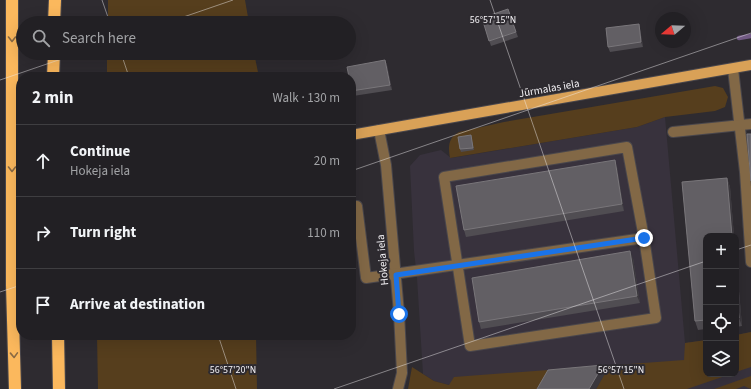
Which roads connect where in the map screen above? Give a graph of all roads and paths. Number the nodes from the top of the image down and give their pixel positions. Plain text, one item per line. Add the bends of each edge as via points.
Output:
1 (12, 0) edge
2 (55, 0) edge
3 (54, 16) edge
4 (54, 60) edge
5 (751, 65) edge
6 (733, 69) junction
7 (53, 72) edge
8 (751, 124) edge
9 (740, 125) junction
10 (378, 130) junction
11 (673, 132) dead end
12 (356, 135) edge
13 (356, 206) edge
14 (644, 238) junction
15 (751, 262) edge
16 (456, 266) junction
17 (396, 275) junction
18 (58, 340) edge
19 (15, 389) edge
20 (59, 389) edge
21 (398, 389) edge

1 -> 19 highway via 12,285
2 - 3 highway
4 - 7 highway
5 - 6 main road, Jūrmalas iela
6 - 9 street
6 - 10 main road, Jūrmalas iela
8 - 9 street
9 - 11 street
9 - 15 street
10 - 12 main road, Jūrmalas iela
10 - 17 street, Hokeja iela via 386,165
13 - 17 street via 366,278
14 - 16 street
14 - 16 street via 656,318 470,346
14 - 16 street via 627,147 444,177
16 - 17 street
17 - 21 street, Hokeja iela via 402,373
18 - 20 highway

